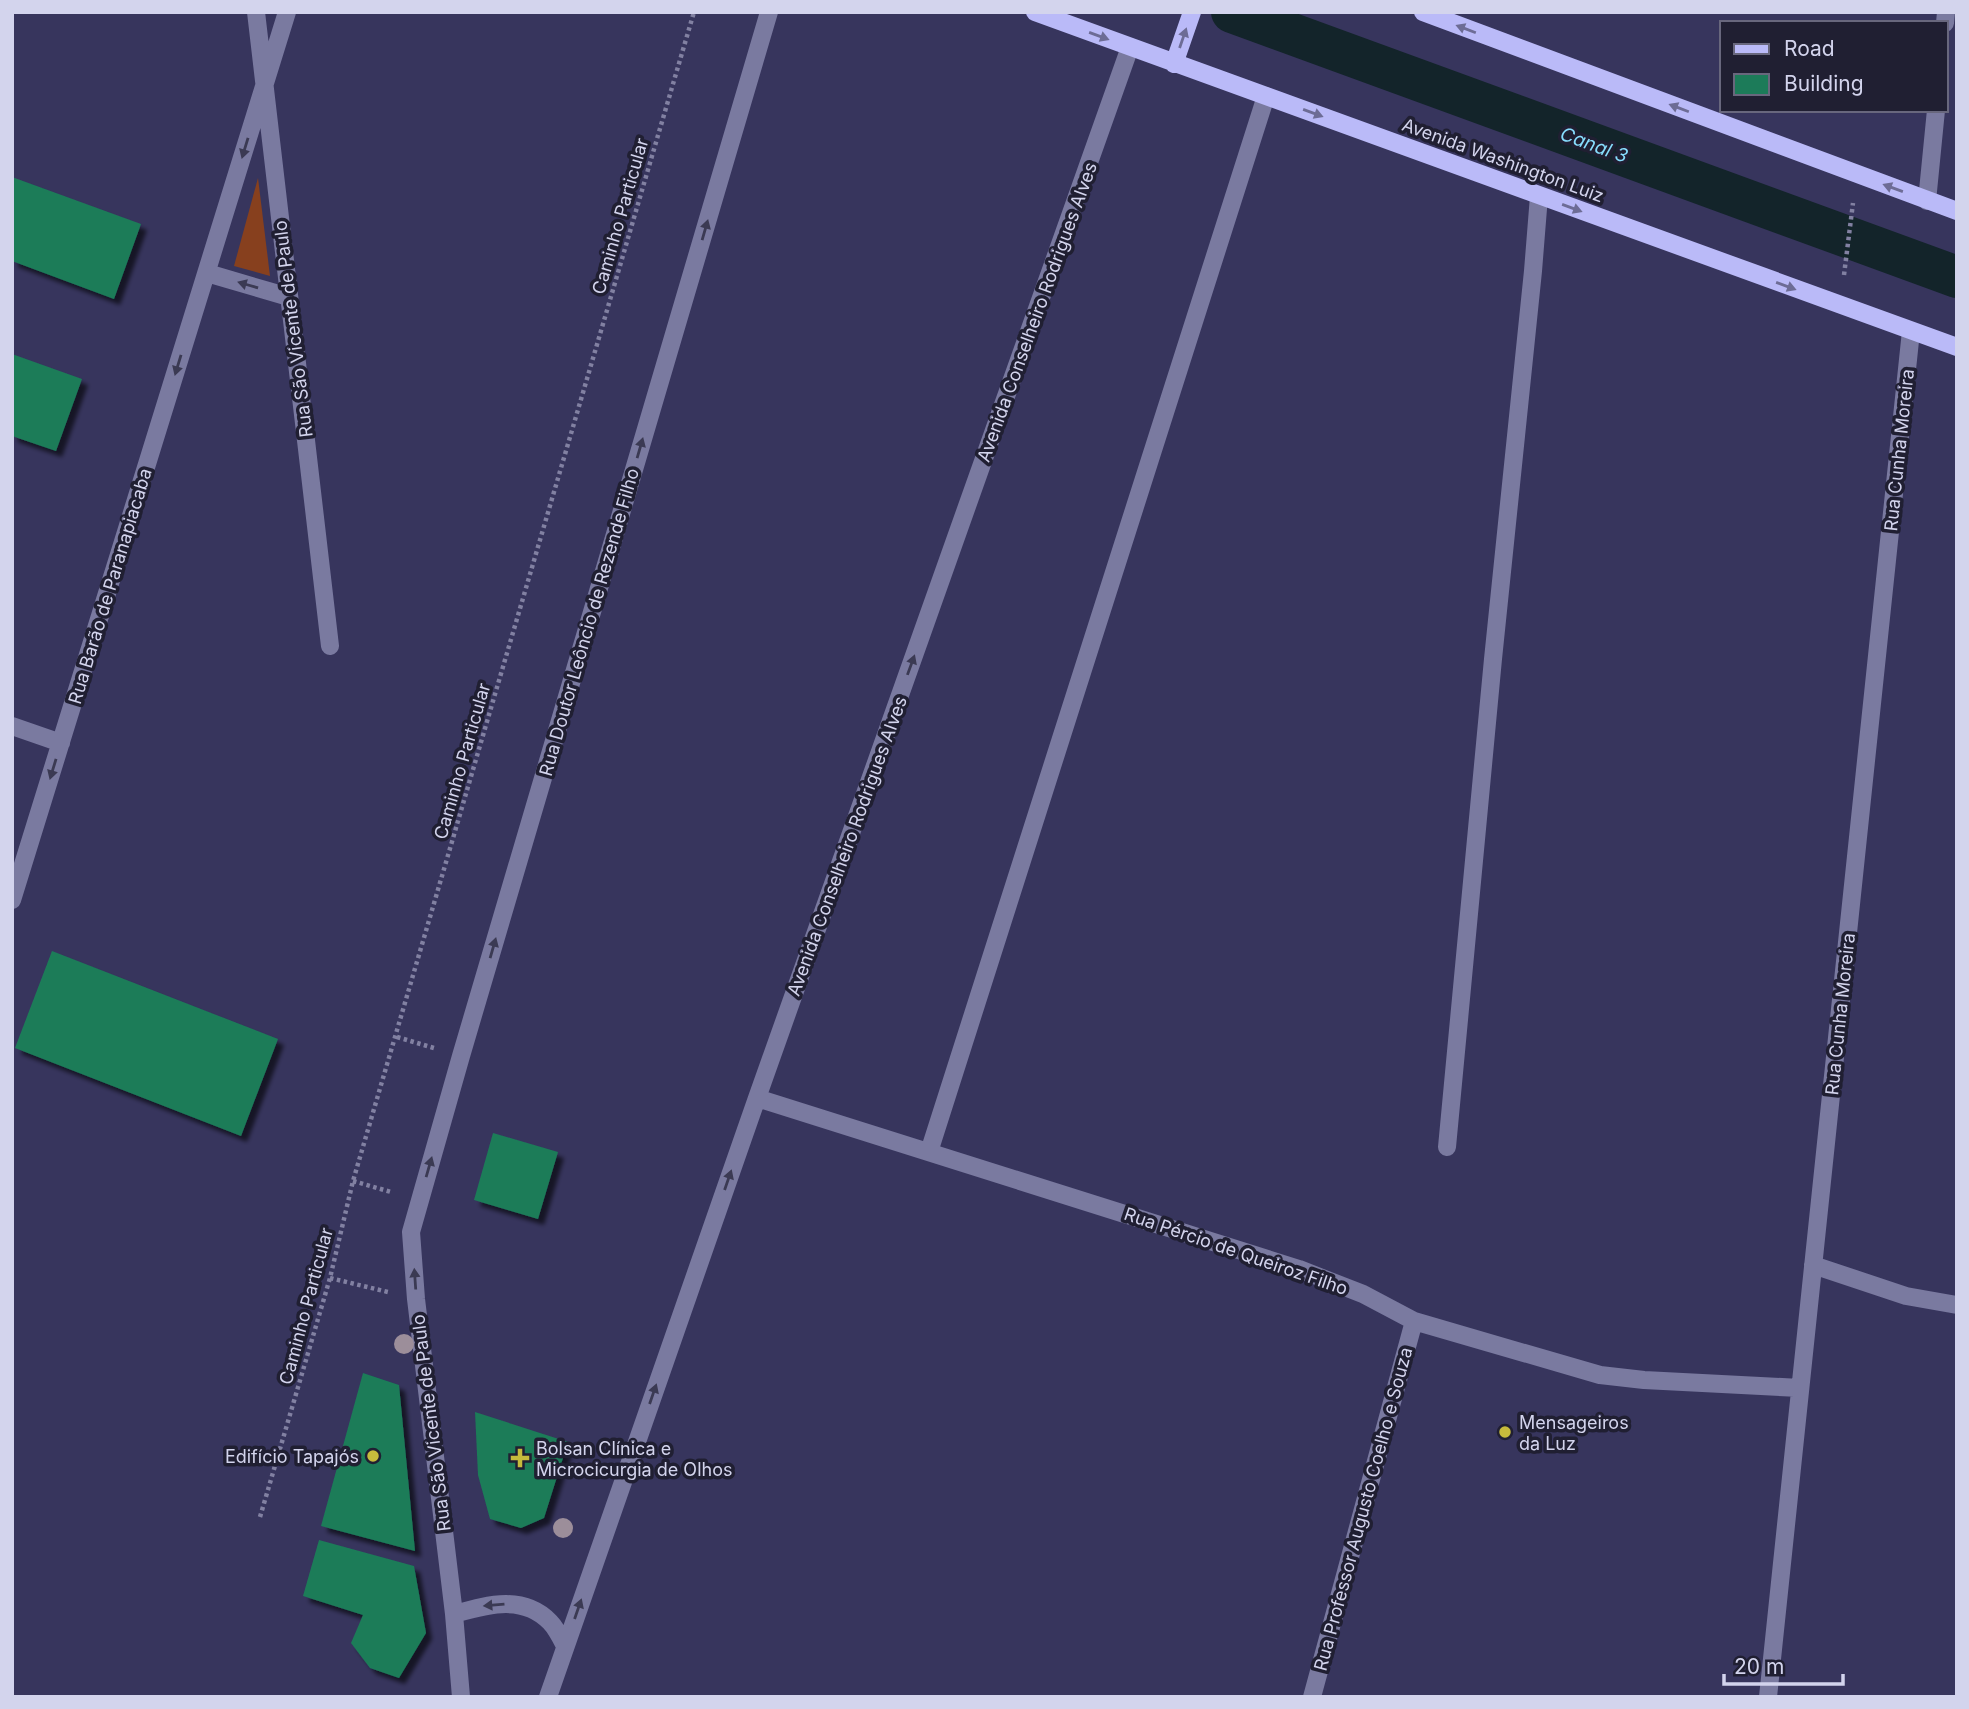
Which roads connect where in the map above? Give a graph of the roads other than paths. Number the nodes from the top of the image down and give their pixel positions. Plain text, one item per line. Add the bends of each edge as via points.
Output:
1 (256, 12) edge
2 (287, 12) edge
3 (769, 12) edge
4 (1035, 12) edge
5 (1192, 12) edge
6 (1423, 12) edge
7 (1130, 47) junction
8 (1174, 64) junction
9 (265, 85) junction
10 (1266, 96) junction
11 (1936, 112) edge
12 (1539, 196) junction
13 (1927, 201) junction
14 (1957, 211) edge
15 (207, 273) junction
16 (289, 297) junction
17 (1911, 331) junction
18 (1957, 347) edge
19 (330, 646) dead end
20 (12, 726) edge
21 (61, 743) junction
22 (12, 900) edge
23 (757, 1098) junction
24 (1447, 1147) dead end
25 (929, 1152) junction
26 (411, 1232) joint
27 (1813, 1265) junction
28 (1957, 1305) edge
29 (1414, 1321) junction
30 (1800, 1388) junction
31 (454, 1614) junction
32 (565, 1646) junction
33 (461, 1697) edge
34 (548, 1697) edge
35 (1311, 1697) edge
36 (1768, 1697) edge

1 - 9 street, Rua São Vicente de Paulo
2 - 9 street, Rua Barão de Paranapiacaba
26 -> 3 street, Rua Doutor Leôncio de Rezende Filho
4 -> 7 main road, Avenida Washington Luiz
8 -> 5 main road
13 -> 6 main road
7 - 8 main road, Avenida Washington Luiz
23 -> 7 street, Avenida Conselheiro Rodrigues Alves
8 - 10 main road, Avenida Washington Luiz
9 -> 15 street, Rua Barão de Paranapiacaba
9 - 16 street, Rua São Vicente de Paulo
10 -> 12 main road, Avenida Washington Luiz
10 - 25 street
11 - 13 street
12 -> 17 main road, Avenida Washington Luiz
12 - 24 street
13 - 14 main road
16 -> 15 street
15 -> 21 street, Rua Barão de Paranapiacaba
16 - 19 street, Rua São Vicente de Paulo
17 - 18 main road, Avenida Washington Luiz
17 - 27 street, Rua Cunha Moreira
20 - 21 street
21 -> 22 street, Rua Barão de Paranapiacaba
23 - 25 street, Rua Pércio de Queiroz Filho
32 -> 23 street, Avenida Conselheiro Rodrigues Alves
25 - 29 street, Rua Pércio de Queiroz Filho via 1299,1269 1363,1294
31 -> 26 street, Rua São Vicente de Paulo
27 - 28 street via 1906,1296
27 - 30 street, Rua Cunha Moreira
29 - 30 street, Rua Pércio de Queiroz Filho via 1600,1376
29 - 35 street, Rua Professor Augusto Coelho e Souza
30 - 36 street, Rua Cunha Moreira
32 -> 31 street via 551,1622 532,1608 487,1605
31 - 33 street
32 - 34 street, Avenida Conselheiro Rodrigues Alves

